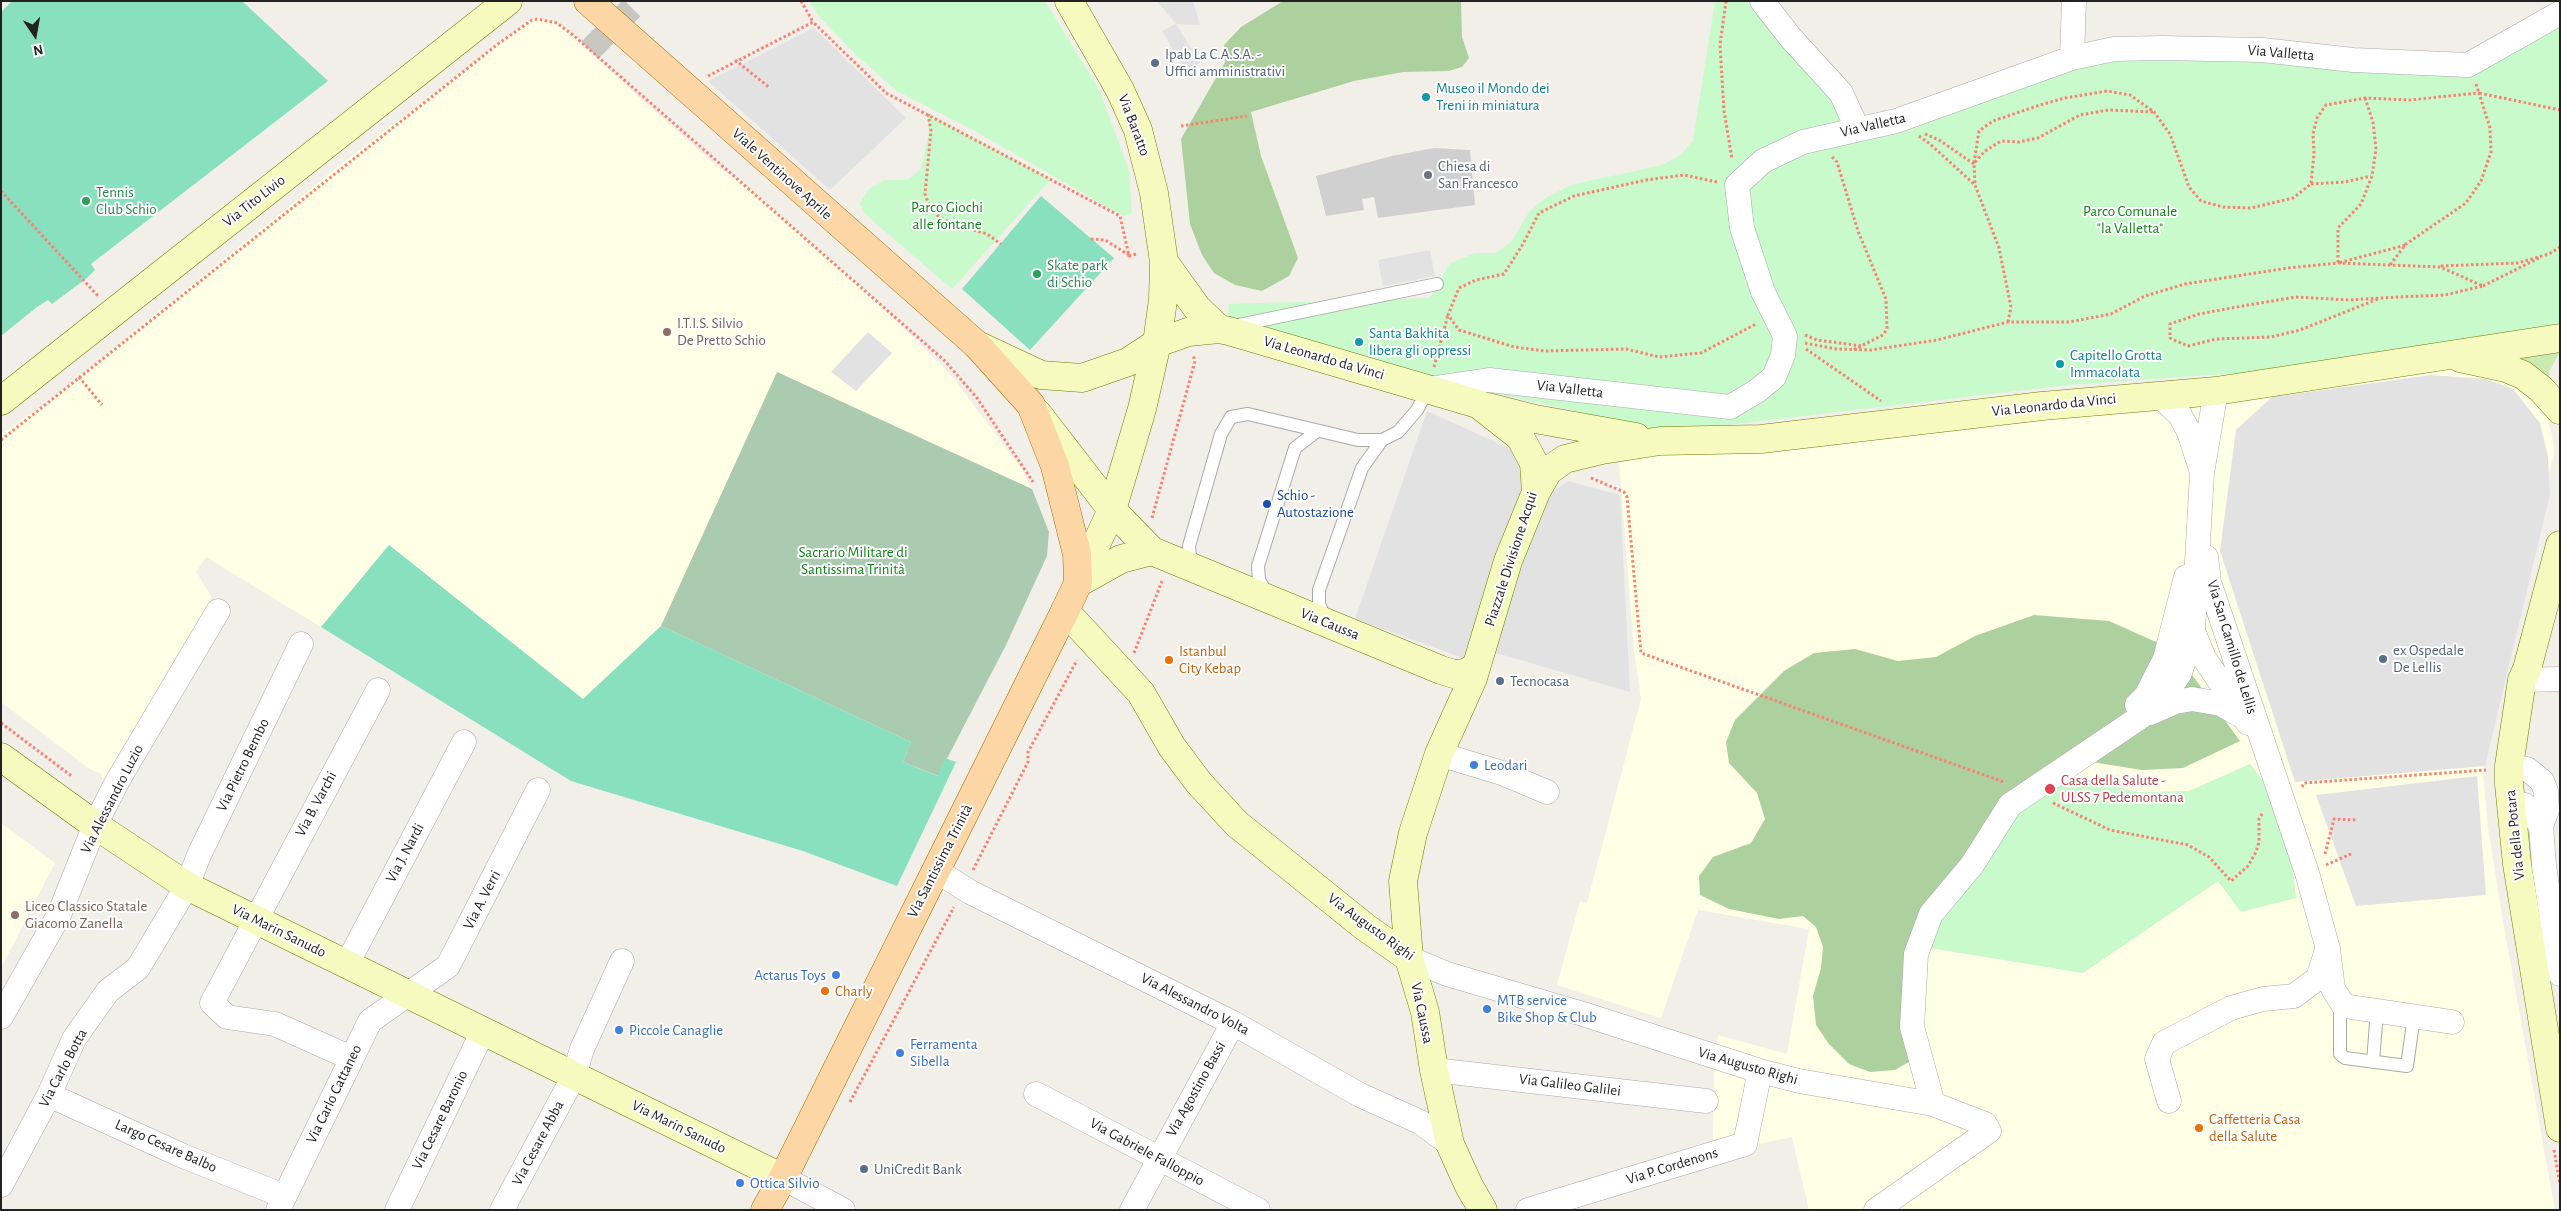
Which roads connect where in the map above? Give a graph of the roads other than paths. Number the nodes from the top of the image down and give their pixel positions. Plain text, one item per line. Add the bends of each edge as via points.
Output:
1 (508, 1) edge
2 (588, 1) edge
3 (1069, 1) edge
4 (1762, 1) edge
5 (2074, 1) edge
6 (2560, 13) edge
7 (2072, 58) junction
8 (1857, 128) junction
9 (1164, 262) junction
10 (1437, 284) dead end
11 (1219, 329) junction
12 (2560, 330) edge
13 (2560, 338) edge
14 (2524, 342) junction
15 (1157, 343) junction
16 (976, 345) junction
17 (2446, 355) junction
18 (1428, 389) junction
19 (2216, 390) junction
20 (2159, 395) junction
21 (1, 401) edge
22 (1478, 404) junction
23 (1031, 405) junction
24 (2560, 410) edge
25 (1317, 431) junction
26 (1382, 440) junction
27 (1660, 441) junction
28 (2202, 473) junction
29 (1536, 492) junction
30 (1112, 510) junction
31 (2201, 516) junction
32 (2197, 545) junction
33 (2560, 545) edge
34 (1152, 552) junction
35 (1199, 572) junction
36 (1078, 583) junction
37 (1270, 600) junction
38 (218, 611) dead end
39 (1065, 611) junction
40 (1328, 623) junction
41 (2193, 631) junction
42 (301, 644) dead end
43 (1476, 667) junction
44 (2560, 679) edge
45 (2522, 680) junction
46 (378, 690) dead end
47 (2142, 716) junction
48 (2244, 718) junction
49 (2105, 739) junction
50 (464, 742) dead end
51 (2264, 748) junction
52 (1440, 754) junction
53 (1, 757) edge
54 (2501, 768) junction
55 (538, 790) dead end
56 (1547, 792) dead end
57 (2510, 802) junction
58 (95, 825) junction
59 (2541, 826) junction
60 (2552, 866) edge
61 (935, 870) junction
62 (187, 886) junction
63 (254, 919) junction
64 (2328, 949) junction
65 (1409, 958) junction
66 (622, 961) dead end
67 (347, 964) junction
68 (2560, 974) edge
69 (409, 994) junction
70 (2341, 1004) junction
71 (2376, 1011) junction
72 (2414, 1016) junction
73 (1, 1017) edge
74 (1234, 1022) junction
75 (2452, 1022) dead end
76 (482, 1031) junction
77 (351, 1058) junction
78 (2373, 1062) junction
79 (1434, 1070) junction
80 (1760, 1071) junction
81 (574, 1076) junction
82 (49, 1094) junction
83 (1036, 1094) dead end
84 (1706, 1101) dead end
85 (2169, 1101) dead end
86 (1933, 1104) junction
87 (2556, 1136) edge
88 (1450, 1144) junction
89 (1158, 1157) junction
90 (783, 1178) junction
91 (1, 1185) edge
92 (281, 1203) edge
93 (397, 1210) edge
94 (502, 1210) edge
95 (765, 1210) edge
96 (843, 1210) edge
97 (1132, 1210) edge
98 (1258, 1210) edge
99 (1483, 1210) edge
100 (1528, 1210) edge
101 (1876, 1210) edge

1 - 21 street, Via Tito Livio
2 - 16 main road, Viale Ventinove Aprile
3 - 9 street, Via Baratto via 1120,90 1138,130 1153,184
4 - 8 street via 1841,93
5 - 7 street
6 - 7 street, Via Valletta via 2468,65 2353,60 2262,50 2162,48 2114,49
7 - 8 street, Via Valletta via 1896,121
8 - 18 street, Via Valletta via 1803,142 1763,161 1737,185 1745,237 1763,292 1793,336 1774,378 1757,391 1730,407 1489,380
9 - 11 street, Via Baratto via 1197,308
9 - 15 street, Via Baratto
10 - 11 lane
11 - 15 street via 1188,332
11 - 18 street, Via Leonardo da Vinci
12 - 14 street, Via Leonardo da Vinci
13 - 14 street, Via Leonardo da Vinci
14 - 17 street, Via Leonardo da Vinci
15 - 16 street, Viale Ventinove Aprile via 1128,362 1082,378 1041,375
15 - 30 street, Via Baratto via 1142,410
16 - 23 main road, Viale Ventinove Aprile
17 - 19 street, Via Leonardo da Vinci
17 - 24 street, Via Leonardo da Vinci via 2506,368 2523,375
18 - 22 street, Piazzale Divisione Acqui
18 - 26 lane via 1417,410 1398,432
19 - 20 street, Via Leonardo da Vinci
19 - 28 street, Via San Camillo de Lellis
20 - 27 street, Via Leonardo da Vinci via 1761,438
20 - 28 street via 2180,415
22 - 27 street, Via Leonardo da Vinci via 1535,419
22 - 29 street, Piazzale Divisione Acqui via 1520,437 1534,463
23 - 30 street, Viale Ventinove Aprile
23 - 36 main road, Viale Ventinove Aprile via 1056,466 1076,554
25 - 26 lane via 1358,440
25 - 35 lane via 1248,414 1231,417 1221,434 1189,546 1190,557
25 - 37 lane via 1295,448 1258,566 1259,580
26 - 40 lane via 1362,468 1319,590 1319,604
27 - 29 street, Via Leonardo da Vinci via 1565,459 1548,471
28 - 31 street, Via San Camillo de Lellis
29 - 43 street, Piazzale Divisione Acqui via 1508,561
30 - 34 street, Via Caussa
30 - 36 street, Via Santissima Trinità
31 - 32 street, Via San Camillo de Lellis
31 - 51 street, Via San Camillo de Lellis via 2210,582
32 - 41 street, Via San Camillo de Lellis
32 - 49 street, Via San Camillo de Lellis via 2184,581 2165,659 2146,696
33 - 45 street, Via della Potara
34 - 35 street, Via Caussa
34 - 36 street via 1121,559
35 - 37 street, Via Caussa
36 - 39 main road, Via Santissima Trinità
37 - 40 street, Via Caussa
38 - 58 street, Via Alessandro Luzio
39 - 61 main road, Via Santissima Trinità
39 - 65 street, Via Augusto Righi via 1141,693 1172,747 1199,783 1237,824 1365,927
40 - 43 street, Via Caussa via 1454,674 1466,673
41 - 47 street, Via San Camillo de Lellis via 2180,673
41 - 48 street, Via San Camillo de Lellis via 2204,658
42 - 62 street, Via Pietro Bembo
43 - 52 street, Via Caussa
44 - 45 street
45 - 54 street, Via della Potara
46 - 63 street, Via B. Varchi
47 - 48 street via 2175,702 2192,699 2221,704
47 - 49 street, Via San Camillo de Lellis
48 - 51 street, Via San Camillo de Lellis
49 - 86 street, Via San Camillo de Lellis via 2010,805 1972,866 1931,914 1916,954 1912,1027
50 - 67 street, Via J. Nardi
51 - 64 street, Via San Camillo de Lellis via 2307,873
52 - 56 street
52 - 65 street, Via Caussa via 1413,833 1403,881
53 - 58 street, Via Marin Sanudo
54 - 57 street, Via della Potara
54 - 59 street via 2527,770 2542,782 2547,810
55 - 69 street, Via A. Verri via 448,966
57 - 59 street via 2525,805
57 - 87 street, Via della Potara
58 - 62 street, Via Marin Sanudo
58 - 73 street, Via Alessandro Luzio via 59,915
59 - 60 street
60 - 68 street
61 - 74 street, Via Alessandro Volta via 964,888
61 - 90 main road, Via Santissima Trinità
62 - 63 street, Via Marin Sanudo
62 - 82 street, Via Carlo Botta via 138,968 108,991 74,1039
63 - 67 street, Via Marin Sanudo
63 - 77 street, Via B. Varchi via 212,1003 228,1017 275,1024
64 - 70 street, Via San Camillo de Lellis via 2333,989
64 - 85 street via 2318,978 2294,996 2263,999 2231,1008 2164,1043 2157,1059
65 - 79 street, Via Caussa via 1425,1012
65 - 80 street, Via Augusto Righi via 1447,974
66 - 81 street via 582,1049
67 - 69 street, Via Marin Sanudo
69 - 76 street, Via Marin Sanudo
69 - 77 street, Via Carlo Cattaneo via 370,1021
70 - 71 street
70 - 78 lane via 2341,1057
71 - 72 street
71 - 78 lane
72 - 75 street
72 - 78 lane via 2407,1066
74 - 88 street, Via Alessandro Volta via 1360,1096 1420,1122
74 - 89 street, Via Agostino Bassi
76 - 81 street, Via Marin Sanudo
76 - 93 street, Via Cesare Baronio
77 - 92 street, Via Carlo Cattaneo
79 - 84 street, Via Galileo Galilei
79 - 88 street, Via Caussa
80 - 86 street, Via Augusto Righi via 1799,1081
80 - 100 street, Via P. Cordenons via 1745,1144
81 - 90 street, Via Marin Sanudo
81 - 94 street, Via Cesare Abba
82 - 91 street, Via Carlo Botta
82 - 92 street, Largo Cesare Balbo
83 - 89 street, Via Gabriele Falloppio
86 - 101 street via 1985,1124 1989,1131
88 - 99 street, Via Caussa
89 - 97 street, Via Agostino Bassi
89 - 98 street, Via Gabriele Falloppio
90 - 95 main road, Via Santissima Trinità
90 - 96 street

